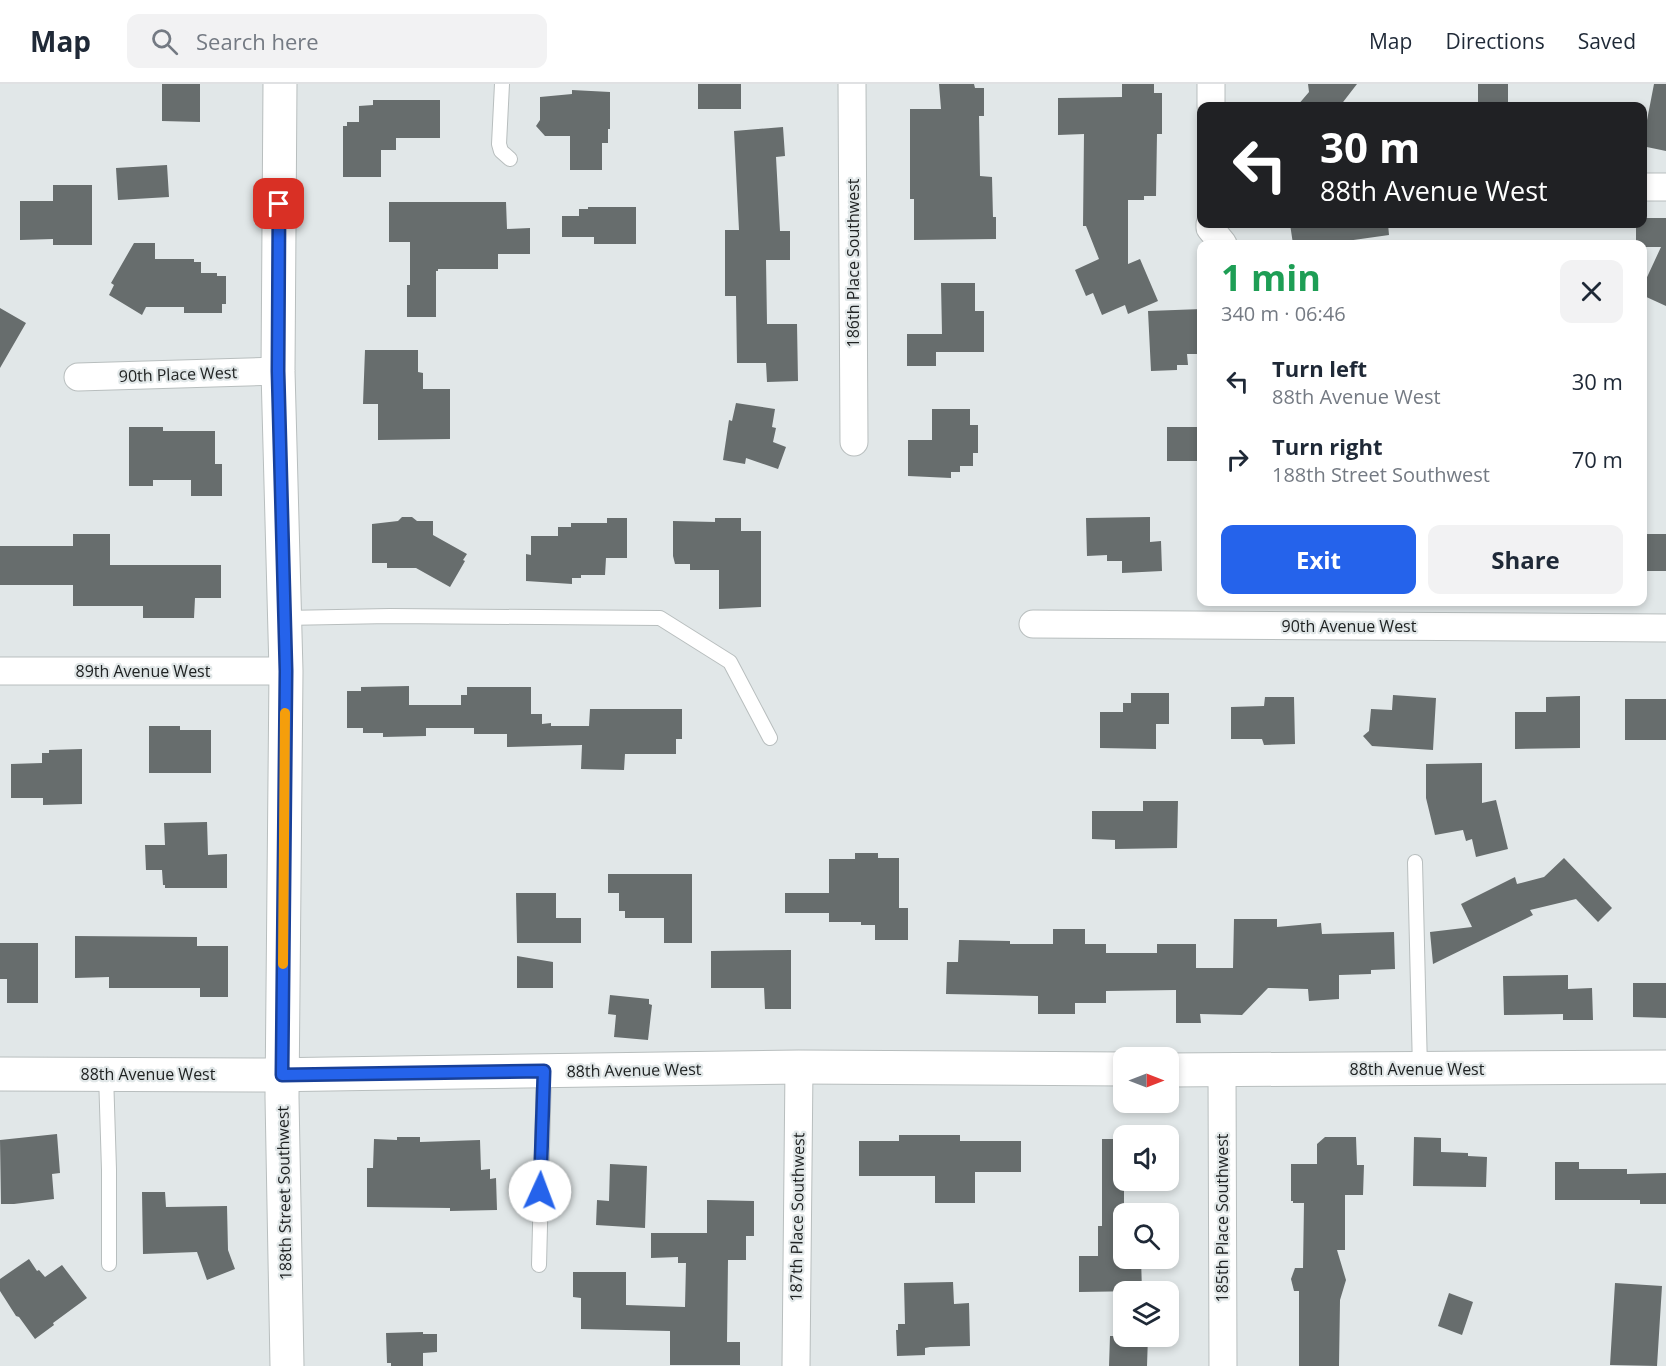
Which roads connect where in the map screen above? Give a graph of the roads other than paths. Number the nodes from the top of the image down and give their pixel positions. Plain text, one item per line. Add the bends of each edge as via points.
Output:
1 (280, 84) edge
2 (502, 84) edge
3 (852, 84) edge
4 (1211, 84) edge
5 (1211, 102) edge
6 (510, 159) dead end
7 (1647, 187) edge
8 (1666, 187) edge
9 (1210, 228) edge
10 (1220, 240) edge
11 (278, 371) junction
12 (78, 377) dead end
13 (854, 442) dead end
14 (284, 618) junction
15 (1033, 624) dead end
16 (1666, 628) edge
17 (0, 671) edge
18 (286, 671) junction
19 (770, 738) dead end
20 (1415, 862) dead end
21 (799, 1067) junction
22 (1666, 1067) edge
23 (1113, 1069) edge
24 (1420, 1069) junction
25 (1179, 1070) edge
26 (1222, 1070) junction
27 (544, 1071) junction
28 (0, 1074) edge
29 (106, 1074) junction
30 (282, 1075) junction
31 (109, 1264) dead end
32 (539, 1264) dead end
33 (287, 1366) edge
34 (796, 1366) edge
35 (1223, 1366) edge

1 - 11 street, 188th Street Southwest
2 - 6 lane via 499,144
3 - 13 street, 186th Place Southwest
4 - 5 street
7 - 8 street
9 - 10 street
11 - 12 street, 90th Place West
11 - 14 street, 188th Street Southwest
14 - 18 street, 188th Street Southwest
14 - 19 lane via 660,618 730,662
15 - 16 street, 90th Avenue West
17 - 18 street, 89th Avenue West
18 - 30 street, 188th Street Southwest
20 - 24 lane
21 - 23 street, 88th Avenue West
21 - 27 street, 88th Avenue West
21 - 34 street, 187th Place Southwest
22 - 24 street, 88th Avenue West
24 - 26 street, 88th Avenue West
25 - 26 street, 88th Avenue West
26 - 35 street, 185th Place Southwest
27 - 30 street, 88th Avenue West
27 - 32 lane
28 - 29 street, 88th Avenue West
29 - 30 street, 88th Avenue West
29 - 31 lane
30 - 33 street, 188th Street Southwest

